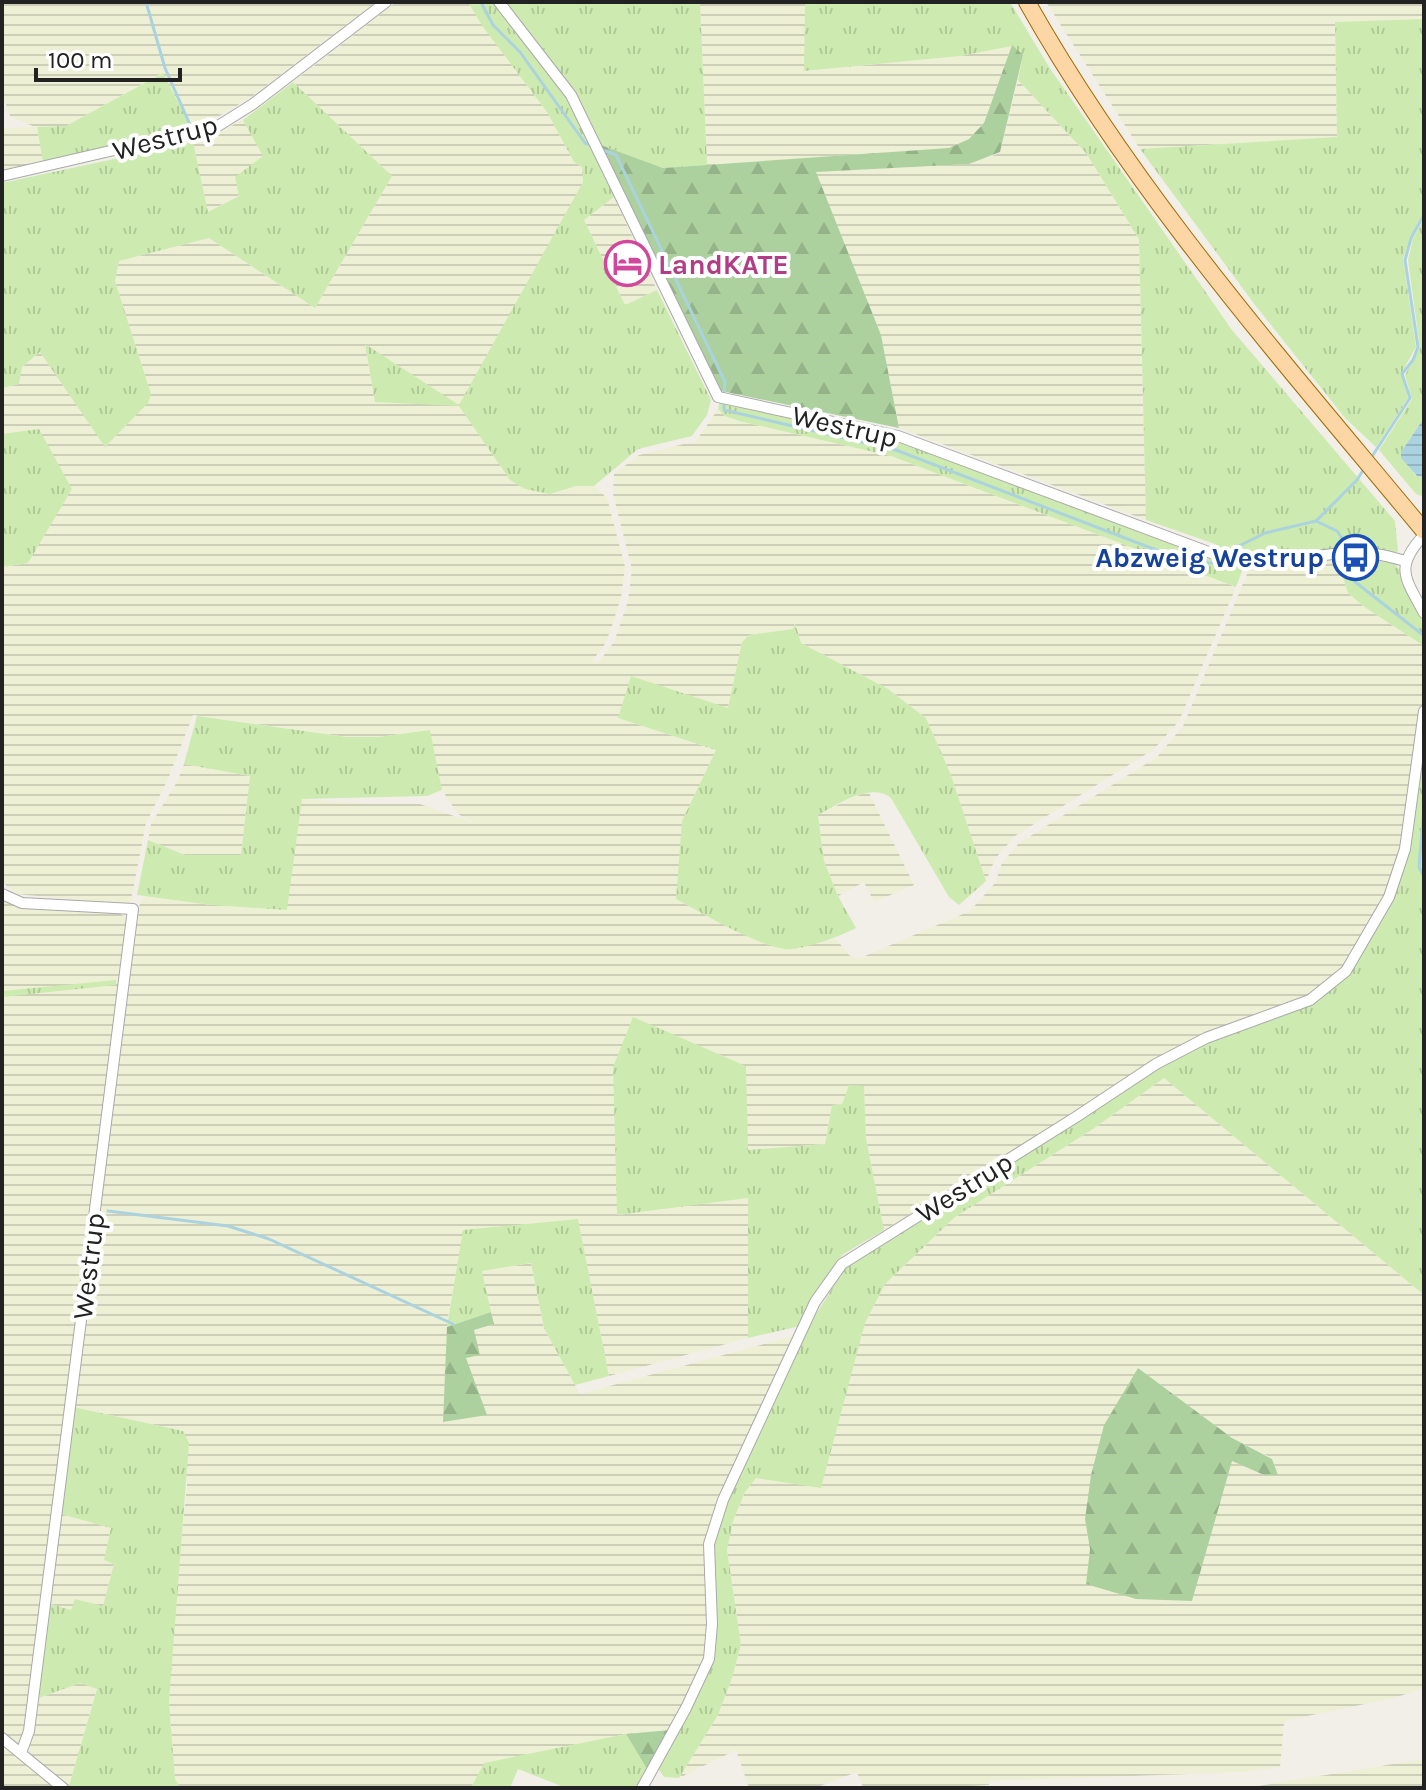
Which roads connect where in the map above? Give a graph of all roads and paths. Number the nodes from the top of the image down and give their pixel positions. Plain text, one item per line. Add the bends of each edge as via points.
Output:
1 (386, 2) edge
2 (499, 2) edge
3 (1027, 2) edge
4 (2, 176) edge
5 (1424, 533) edge
6 (1405, 561) junction
7 (1424, 613) edge
8 (1424, 711) edge
9 (2, 894) edge
10 (2, 1738) edge
11 (21, 1753) junction
12 (63, 1788) edge
13 (642, 1788) edge

1 - 4 street, Westrup via 218,126
2 - 6 street, Westrup via 571,95 718,397 898,436 1230,560 1374,554
3 - 5 main road via 1162,206
5 - 6 street
6 - 7 street via 1408,584
8 - 13 street, Westrup via 1405,849 1389,897 1346,971 1310,1000 1206,1038 1156,1064 842,1264 828,1281 723,1500 709,1544 709,1659
9 - 11 street, Westrup via 22,903 133,909 29,1731
10 - 11 street
11 - 12 street

